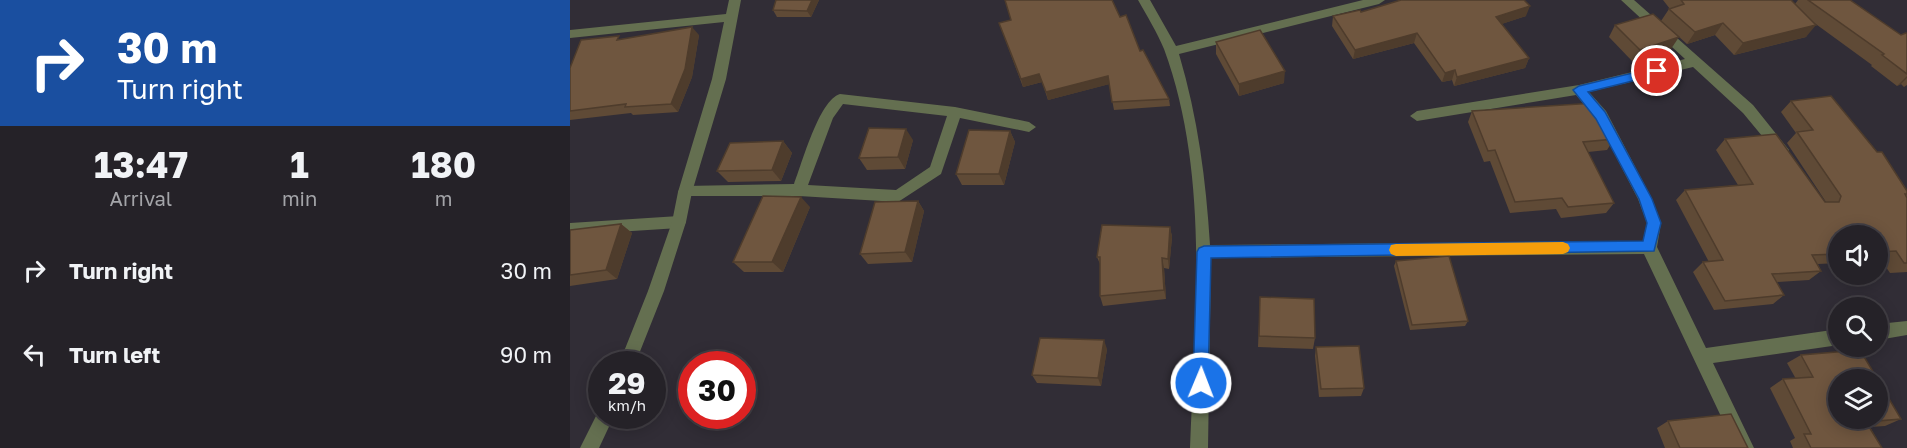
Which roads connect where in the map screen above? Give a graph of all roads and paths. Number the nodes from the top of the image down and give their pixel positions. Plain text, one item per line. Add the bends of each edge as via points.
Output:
1 (735, 0) edge
2 (1144, 0) edge
3 (1379, 0) edge
4 (1627, 0) edge
5 (733, 17) junction
6 (570, 34) edge
7 (1172, 52) junction
8 (1697, 61) junction
9 (1579, 90) junction
10 (955, 112) junction
11 (1418, 116) dead end
12 (1029, 127) dead end
13 (1791, 162) edge
14 (799, 190) junction
15 (685, 192) junction
16 (678, 222) junction
17 (570, 229) edge
18 (1649, 247) junction
19 (1204, 252) junction
20 (1907, 328) edge
21 (1888, 331) edge
22 (1828, 339) edge
23 (632, 351) edge
24 (1701, 357) junction
25 (598, 429) edge
26 (589, 448) edge
27 (1199, 448) edge
28 (1745, 448) edge

1 - 5 street
2 - 7 street
3 - 7 street
4 - 8 street
5 - 6 street
5 - 15 street
7 - 19 street via 1190,124
8 - 9 street
8 - 13 street via 1748,109
9 - 11 street
9 - 18 street via 1600,116 1645,199 1654,223
10 - 12 street
10 - 14 street via 936,170 898,196
10 - 14 street via 840,99 827,116
14 - 15 street
15 - 16 street
16 - 17 street
16 - 23 street
18 - 19 street
18 - 24 street
19 - 27 street
20 - 21 street
22 - 24 street
24 - 28 street
25 - 26 street

